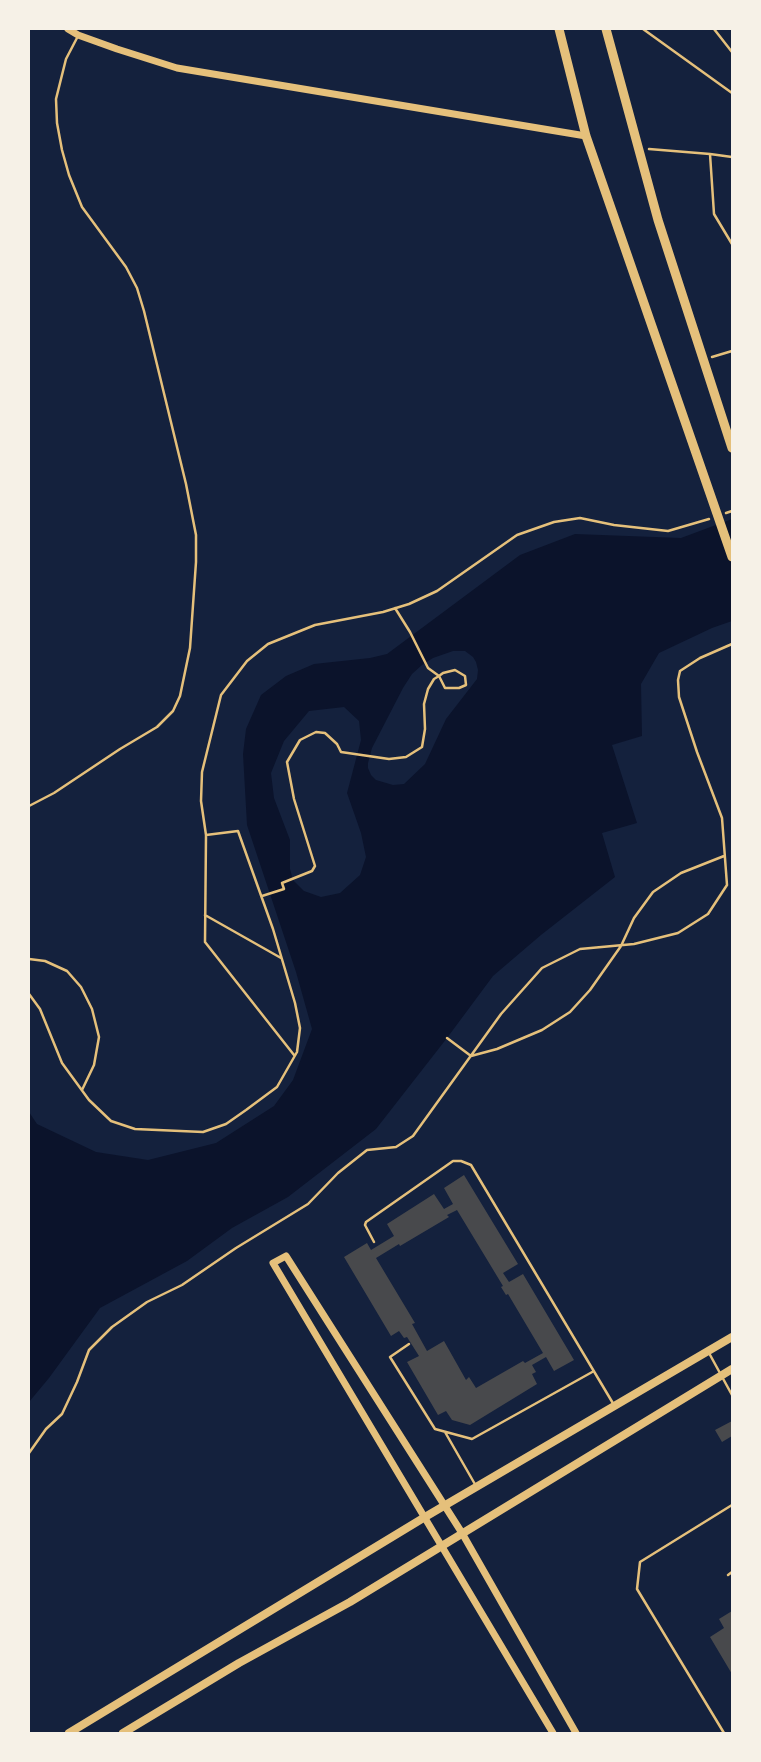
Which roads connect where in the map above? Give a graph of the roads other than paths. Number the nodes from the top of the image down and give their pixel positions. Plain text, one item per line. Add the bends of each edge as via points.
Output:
1 (68, 29) edge
2 (558, 29) edge
3 (606, 29) edge
4 (78, 35) junction
5 (586, 136) junction
6 (732, 448) edge
7 (732, 556) edge
8 (29, 806) edge
9 (374, 1242) dead end
10 (732, 1337) edge
11 (409, 1344) dead end
12 (708, 1351) junction
13 (732, 1369) edge
14 (594, 1371) junction
15 (721, 1376) junction
16 (732, 1395) edge
17 (614, 1406) junction
18 (444, 1432) junction
19 (477, 1487) junction
20 (732, 1505) edge
21 (445, 1506) junction
22 (425, 1517) junction
23 (462, 1533) junction
24 (442, 1546) junction
25 (69, 1733) edge
26 (123, 1733) edge
27 (553, 1733) edge
28 (576, 1733) edge
29 (724, 1733) edge

1 - 4 street
2 - 5 main road
3 - 6 main road via 658,220
4 - 5 street via 177,68
4 - 8 lane via 66,59 56,99 62,150 82,207 126,267 140,296 186,484 196,535 196,562 190,648 180,696 173,711 157,727
5 - 7 main road
9 - 14 lane via 366,1222 453,1162 470,1165
10 - 12 main road
11 - 18 lane via 390,1357 436,1429
12 - 15 lane
12 - 17 main road
13 - 15 main road
14 - 17 lane
14 - 18 lane via 472,1439
15 - 16 lane
15 - 23 main road
17 - 19 main road
18 - 19 lane
19 - 21 main road
20 - 29 lane via 640,1562 637,1589
21 - 22 main road
21 - 22 street via 286,1256 273,1263
21 - 23 street
22 - 24 street
22 - 25 main road
23 - 24 main road
23 - 28 street
24 - 26 main road
24 - 27 street

